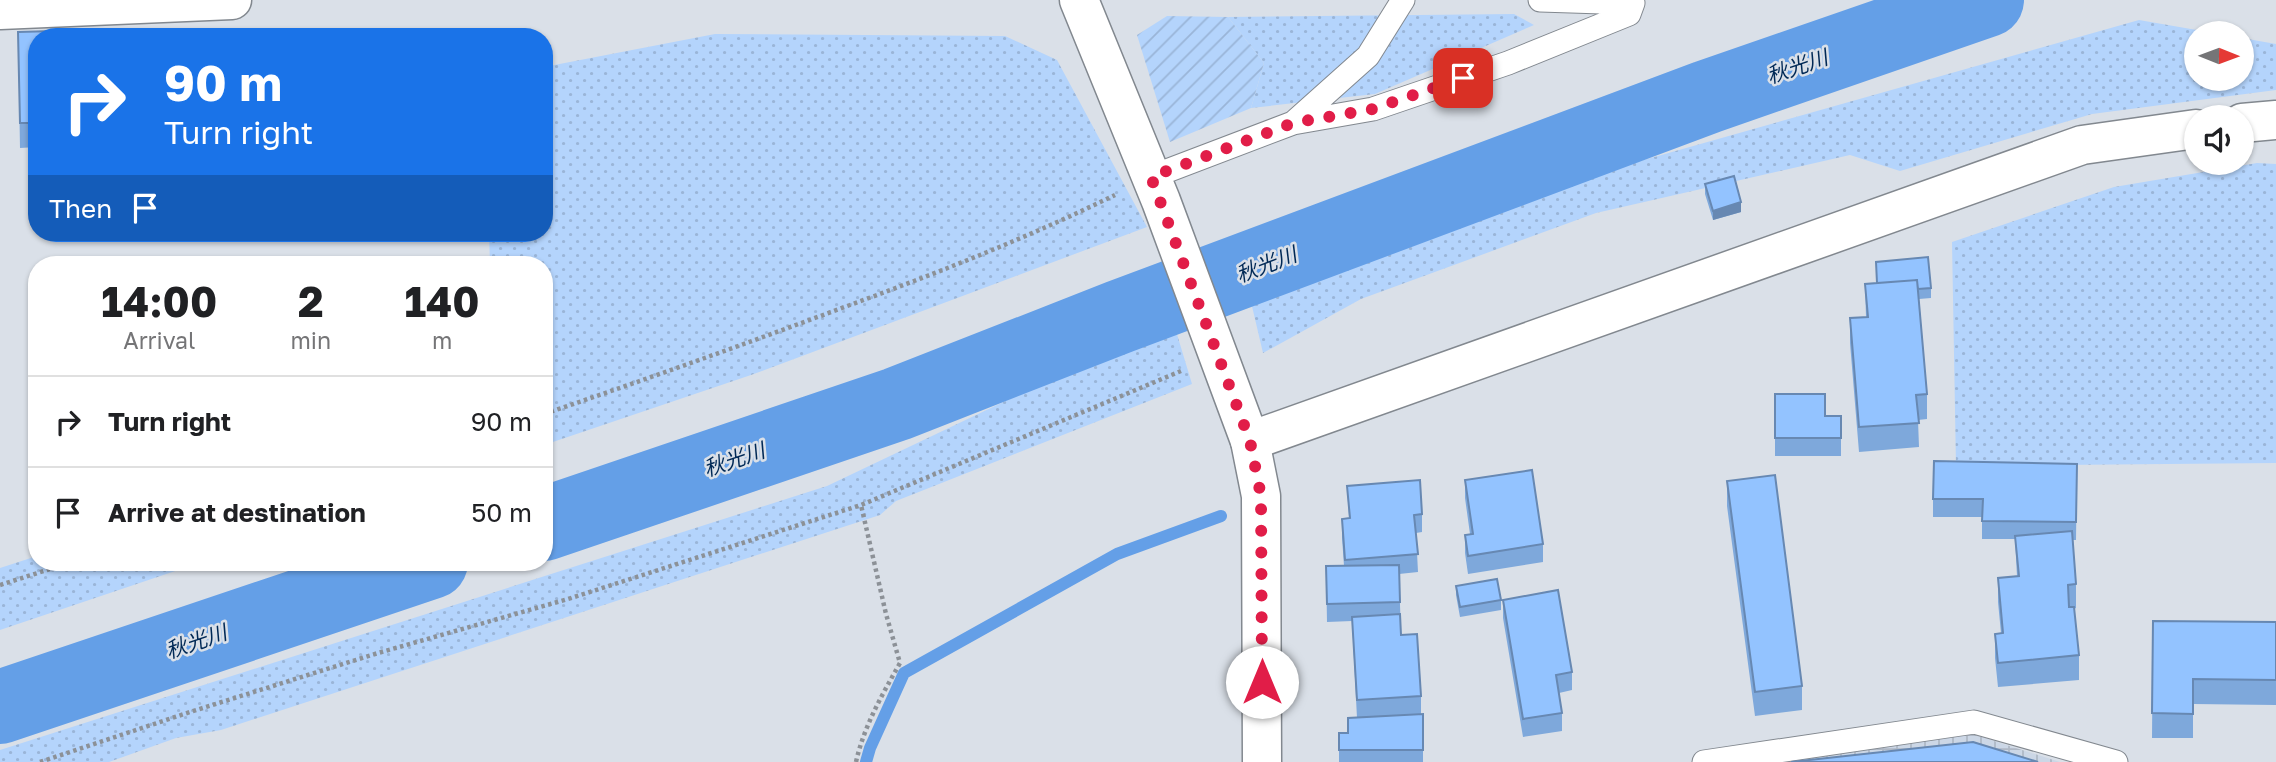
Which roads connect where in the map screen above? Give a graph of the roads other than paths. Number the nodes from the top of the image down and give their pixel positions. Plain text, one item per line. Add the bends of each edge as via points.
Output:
1 (232, 0) edge
2 (1079, 0) edge
3 (1404, 0) edge
4 (1540, 0) edge
5 (0, 10) edge
6 (2276, 120) edge
7 (2254, 122) edge
8 (1293, 123) junction
9 (2184, 131) edge
10 (1156, 189) junction
11 (1250, 441) junction
12 (1759, 757) edge
13 (1262, 762) edge
14 (1704, 762) edge
15 (2116, 762) edge

1 - 5 street
2 - 10 street
3 - 8 lane via 1368,56
4 - 8 lane via 1633,3 1629,14 1508,63 1373,109
6 - 7 street
8 - 10 lane
9 - 11 street via 2082,145
10 - 11 street
11 - 13 street via 1261,496
12 - 14 lane
12 - 15 lane via 1974,722

